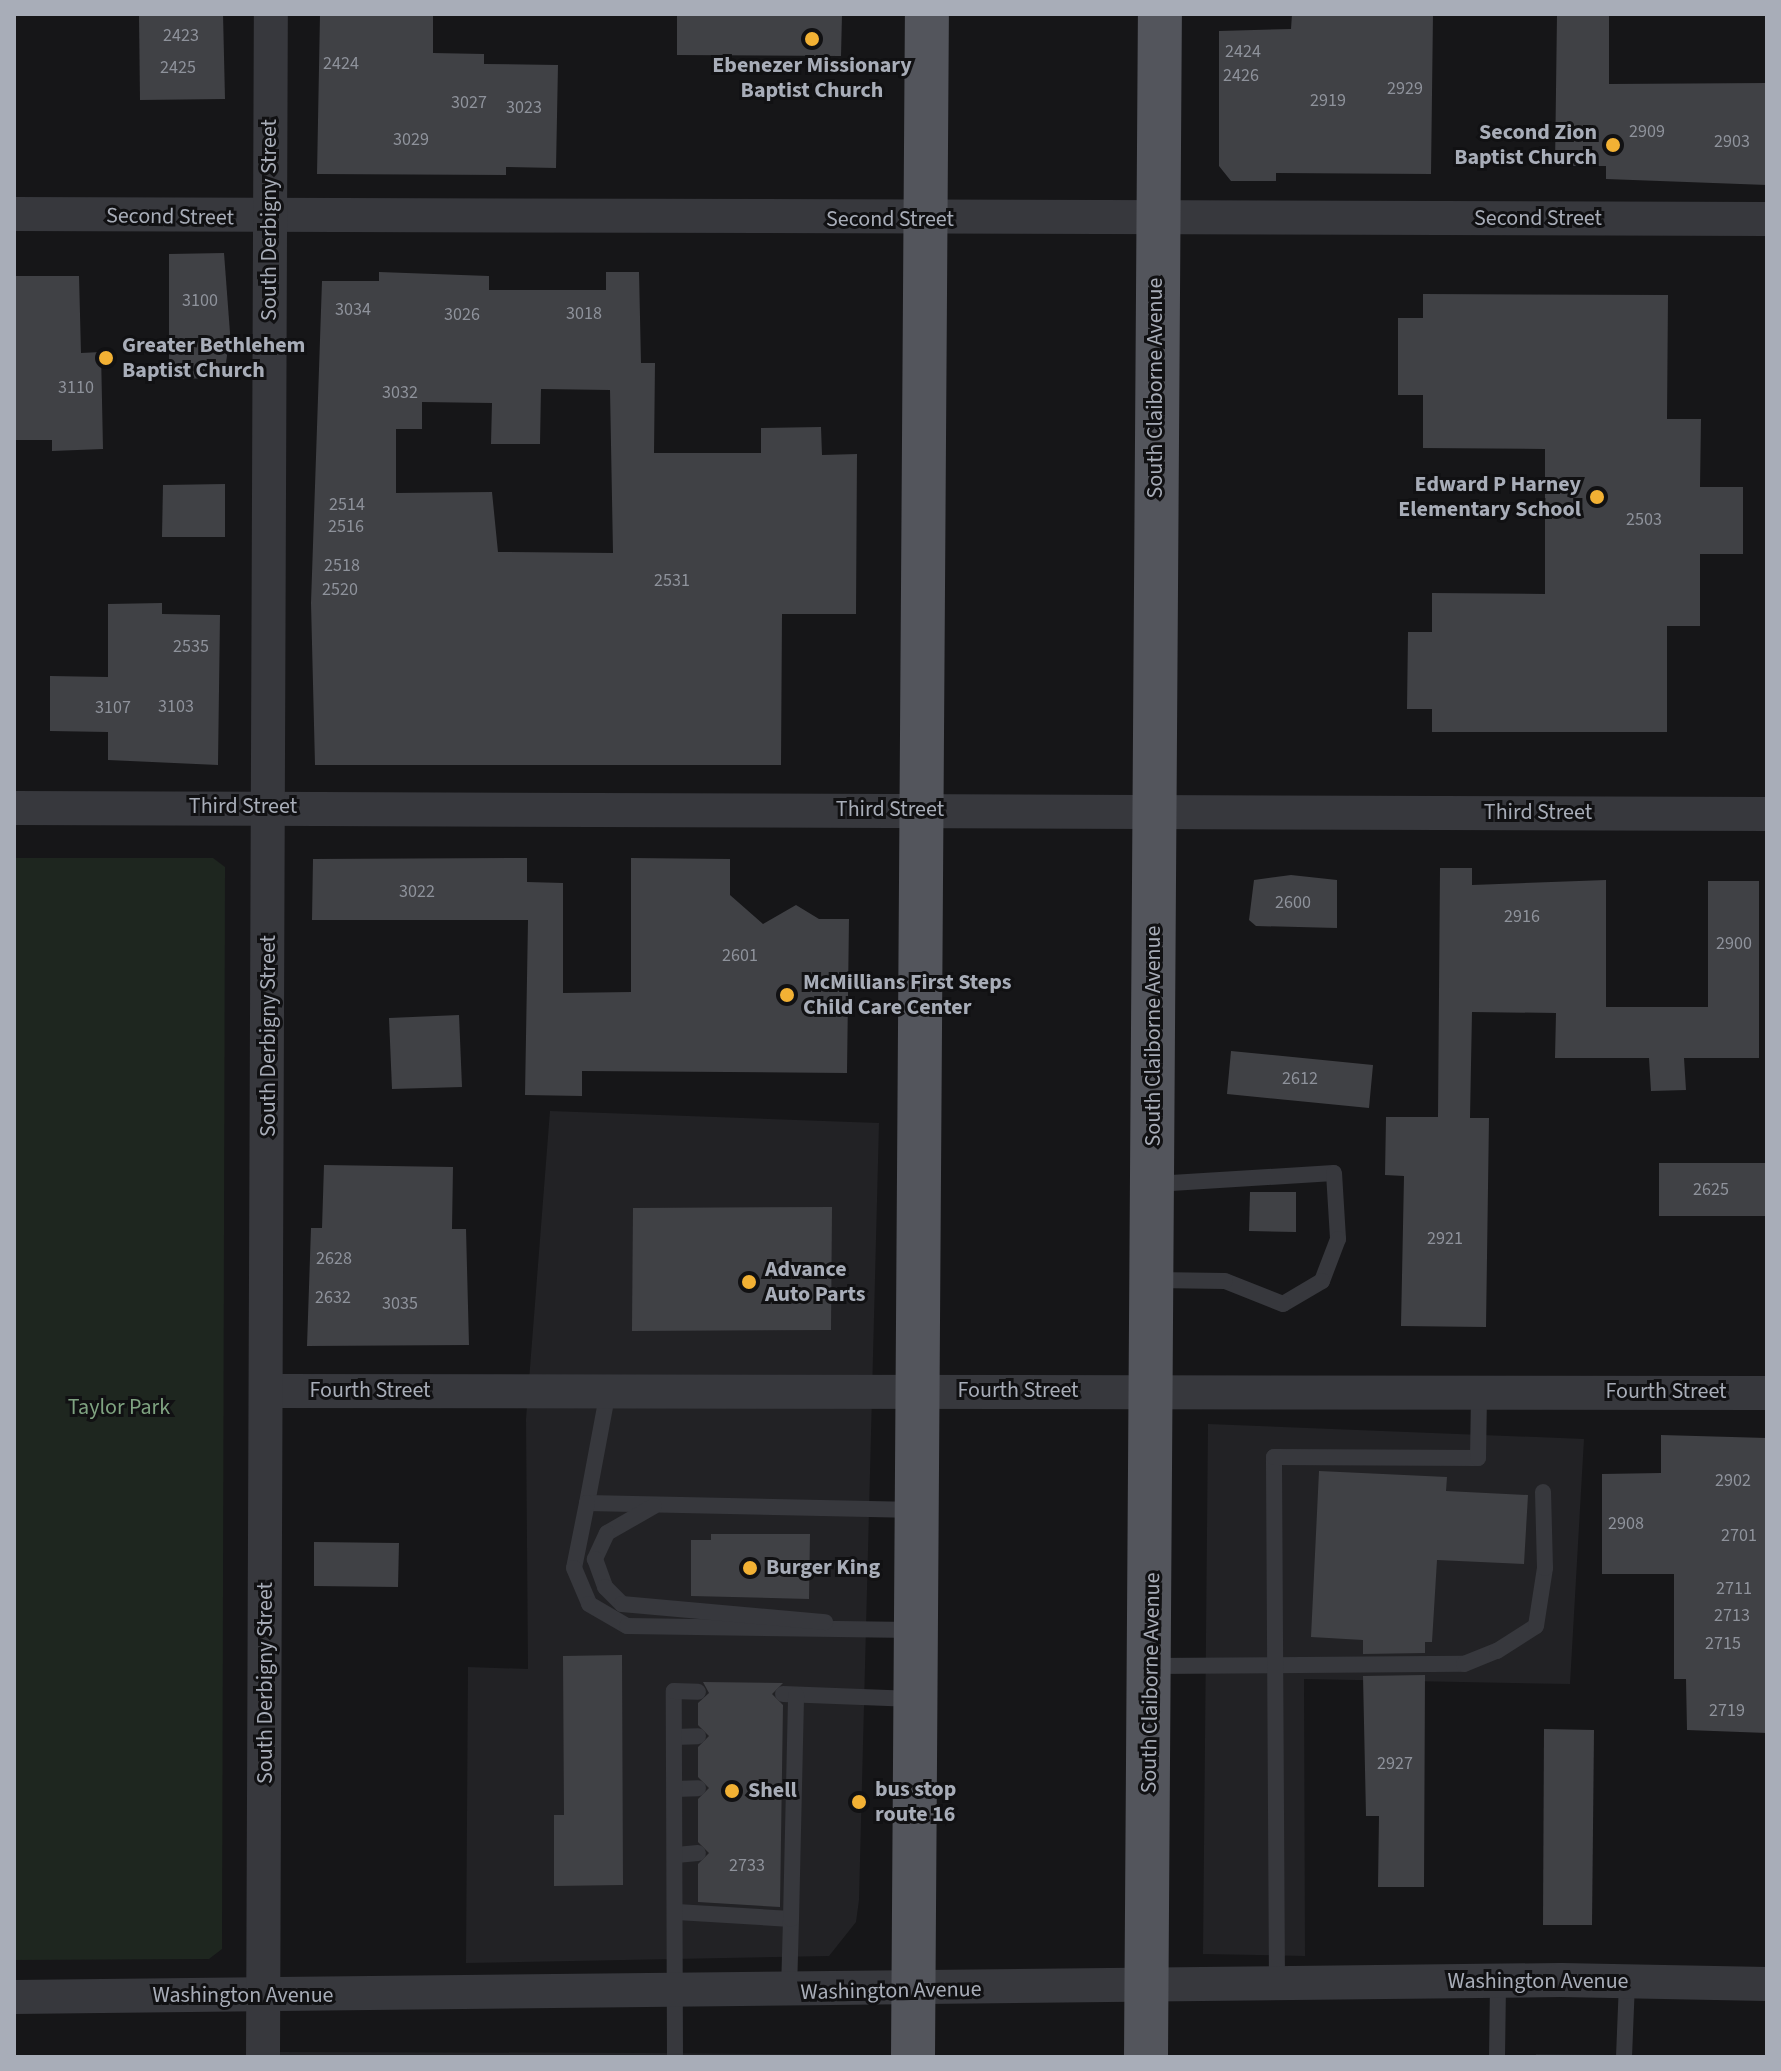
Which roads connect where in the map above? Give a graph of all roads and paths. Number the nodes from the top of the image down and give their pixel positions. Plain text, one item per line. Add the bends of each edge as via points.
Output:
1 (271, 14) edge
2 (927, 14) edge
3 (1160, 14) edge
4 (14, 214) edge
5 (1157, 219) junction
6 (1767, 219) edge
7 (270, 220) junction
8 (925, 221) junction
9 (270, 807) junction
10 (14, 808) edge
11 (1153, 810) junction
12 (922, 811) junction
13 (1767, 814) edge
14 (1155, 1184) junction
15 (1155, 1280) junction
16 (1156, 1390) junction
17 (269, 1391) junction
18 (608, 1391) junction
19 (920, 1391) junction
20 (1479, 1391) junction
21 (1767, 1393) edge
22 (1543, 1492) dead end
23 (587, 1503) junction
24 (655, 1505) junction
25 (918, 1510) junction
26 (854, 1629) junction
27 (917, 1630) junction
28 (1275, 1663) junction
29 (1152, 1666) junction
30 (698, 1692) dead end
31 (916, 1699) junction
32 (698, 1736) dead end
33 (674, 1737) junction
34 (698, 1788) dead end
35 (675, 1789) junction
36 (698, 1853) dead end
37 (676, 1855) junction
38 (677, 1912) junction
39 (791, 1919) junction
40 (1498, 1981) junction
41 (1627, 1982) junction
42 (1767, 1984) edge
43 (1277, 1985) junction
44 (1146, 1986) junction
45 (913, 1991) junction
46 (789, 1992) junction
47 (678, 1993) junction
48 (264, 1996) junction
49 (14, 1997) edge
50 (263, 2057) edge
51 (675, 2057) edge
52 (913, 2057) edge
53 (1146, 2057) edge
54 (1497, 2057) edge
55 (1624, 2057) edge

1 - 7 street, South Derbigny Street
2 - 8 main road
3 - 5 main road, South Claiborne Avenue
4 - 7 street, Second Street
5 - 6 street, Second Street
5 - 8 street, Second Street
5 - 11 main road, South Claiborne Avenue
7 - 8 street, Second Street
7 - 9 street, South Derbigny Street
8 - 12 main road
9 - 10 street, Third Street
9 - 12 street, Third Street
9 - 17 street, South Derbigny Street
11 - 12 street, Third Street
11 - 13 street, Third Street
11 - 14 main road, South Claiborne Avenue
12 - 19 main road
14 - 15 main road, South Claiborne Avenue
14 - 15 lane via 1334,1173 1338,1239 1322,1281 1283,1304 1225,1281
15 - 16 main road, South Claiborne Avenue
16 - 19 street, Fourth Street
16 - 20 street, Fourth Street
16 - 29 main road, South Claiborne Avenue
17 - 18 street, Fourth Street
17 - 48 street, South Derbigny Street
18 - 19 street, Fourth Street
18 - 23 lane
19 - 25 main road
20 - 21 street, Fourth Street
20 - 28 lane via 1478,1458 1274,1457
22 - 28 lane via 1545,1568 1536,1626 1464,1664
23 - 24 lane
23 - 26 lane via 574,1568 589,1604 627,1626
24 - 25 lane
24 - 26 lane via 607,1533 595,1559 605,1587 622,1604 793,1615
25 - 27 main road
26 - 27 lane
27 - 31 main road
28 - 29 lane
28 - 43 lane
29 - 44 main road, South Claiborne Avenue
30 - 33 lane via 674,1691
31 - 39 lane via 790,1694
31 - 45 main road
32 - 33 lane
33 - 35 lane
34 - 35 lane
35 - 37 lane
36 - 37 lane
37 - 38 lane
38 - 39 lane
38 - 47 lane
39 - 46 lane
40 - 41 street, Washington Avenue
40 - 43 street, Washington Avenue
40 - 54 lane
41 - 42 street, Washington Avenue
41 - 55 lane
43 - 44 street, Washington Avenue
44 - 45 street, Washington Avenue
44 - 53 main road, South Claiborne Avenue
45 - 46 street, Washington Avenue
45 - 52 main road
46 - 47 street, Washington Avenue
47 - 48 street, Washington Avenue
47 - 51 lane
48 - 49 street, Washington Avenue
48 - 50 street, South Derbigny Street

